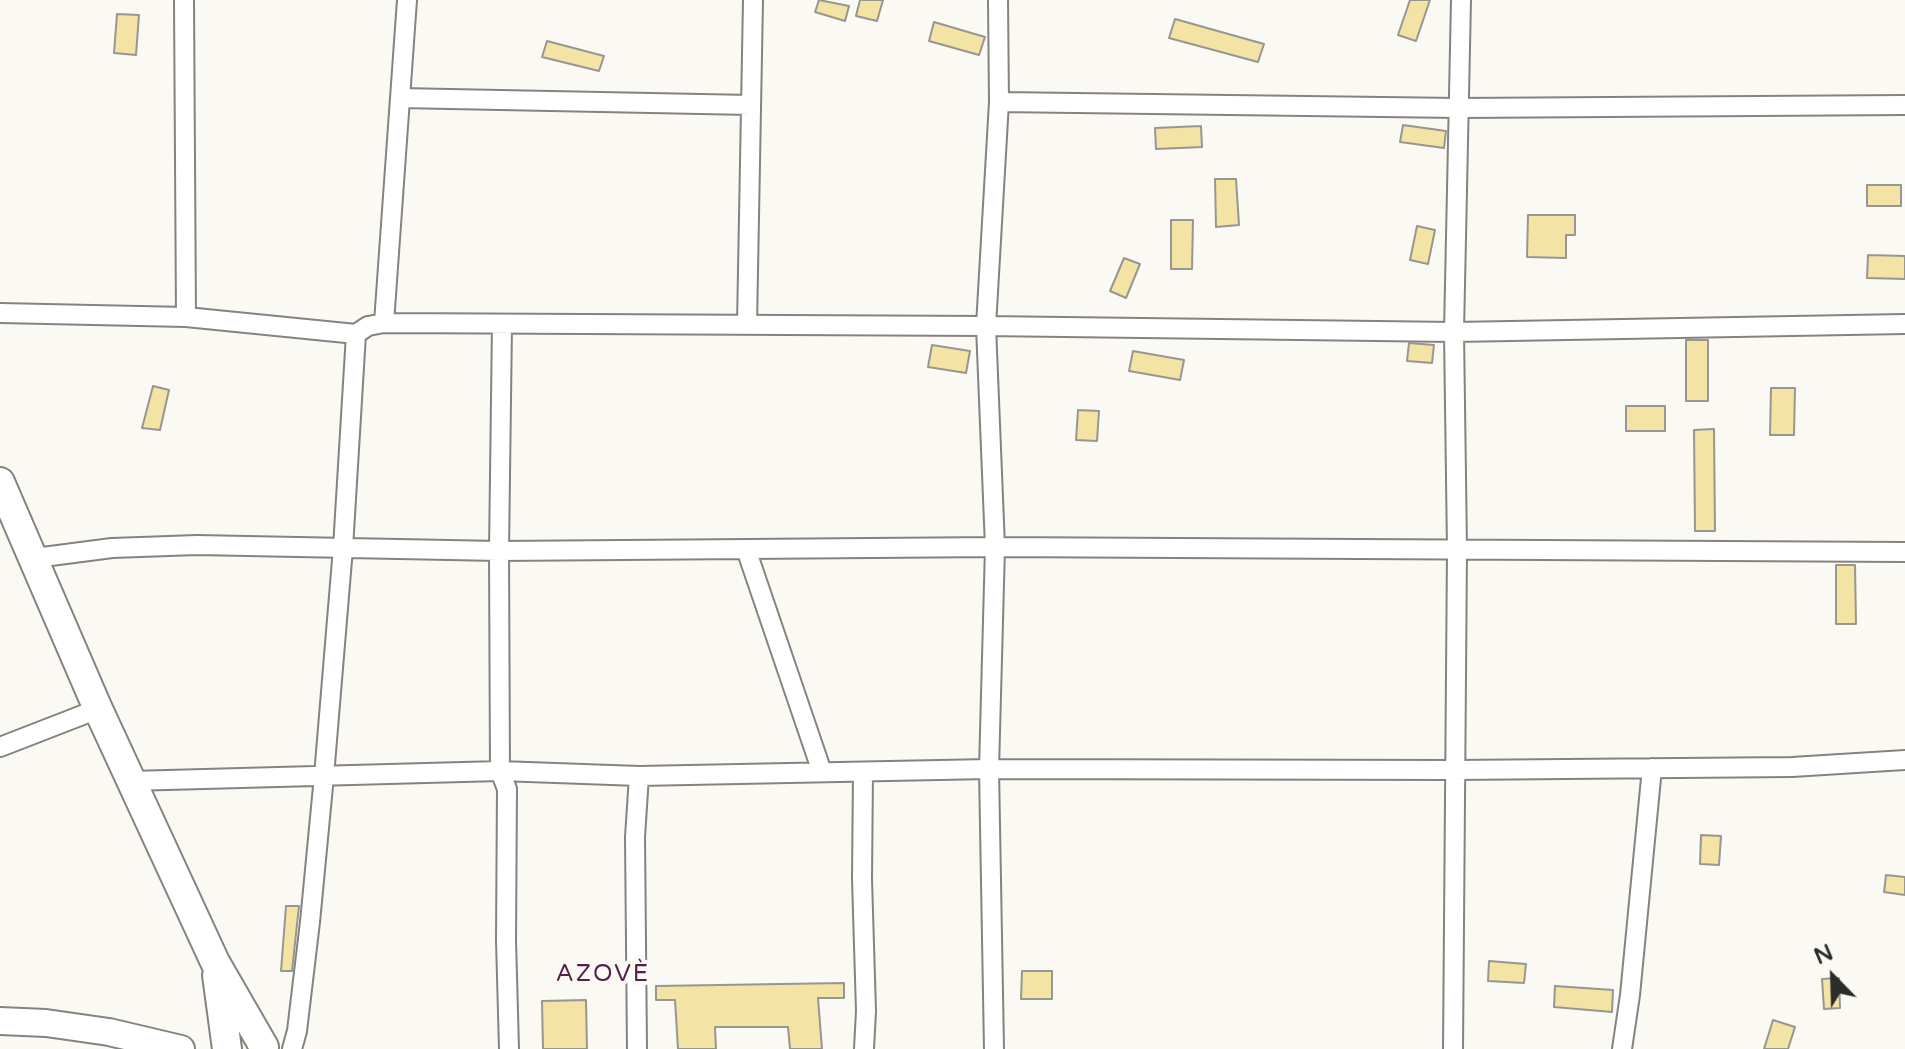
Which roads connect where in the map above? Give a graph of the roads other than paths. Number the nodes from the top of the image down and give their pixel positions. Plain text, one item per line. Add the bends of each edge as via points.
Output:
1 (184, 0) edge
2 (407, 0) edge
3 (753, 0) edge
4 (998, 0) edge
5 (1461, 0) edge
6 (400, 98) junction
7 (999, 102) junction
8 (751, 105) junction
9 (1905, 105) edge
10 (1459, 108) junction
11 (0, 313) edge
12 (186, 317) junction
13 (384, 323) junction
14 (502, 324) junction
15 (1905, 324) edge
16 (747, 325) junction
17 (986, 326) junction
18 (1454, 332) junction
19 (356, 334) junction
20 (0, 482) edge
21 (995, 547) junction
22 (343, 548) junction
23 (746, 549) junction
24 (1457, 550) junction
25 (499, 551) junction
26 (1905, 552) edge
27 (35, 558) junction
28 (98, 709) junction
29 (0, 747) edge
30 (1905, 760) edge
31 (1652, 768) junction
32 (989, 769) junction
33 (1454, 770) junction
34 (500, 771) junction
35 (822, 772) junction
36 (863, 772) junction
37 (324, 776) junction
38 (639, 776) junction
39 (130, 781) junction
40 (215, 962) junction
41 (0, 1021) edge
42 (109, 1032) junction
43 (267, 1048) edge
44 (137, 1049) edge
45 (181, 1049) edge
46 (227, 1049) edge
47 (509, 1049) edge
48 (637, 1049) edge
49 (864, 1049) edge
50 (994, 1049) edge
51 (1453, 1049) edge
52 (1622, 1049) edge

1 - 12 street
2 - 6 street
3 - 8 street
4 - 7 street
5 - 10 street
6 - 8 street
6 - 13 street
7 - 10 street
7 - 17 street
8 - 16 street
9 - 10 street
10 - 18 street
11 - 12 street
12 - 19 street
13 - 14 street
13 - 19 street
14 - 16 street
14 - 25 street
15 - 18 street
16 - 17 street
17 - 18 street
17 - 21 street
18 - 24 street
19 - 22 street
20 - 27 main road
21 - 23 street
21 - 24 street
21 - 32 street
22 - 25 street
22 - 27 street via 112,548
22 - 37 street
23 - 25 street
23 - 35 street
24 - 26 street
24 - 33 street
25 - 34 street
27 - 28 main road
28 - 29 street
28 - 39 main road
30 - 31 street
31 - 33 street
31 - 52 street
32 - 33 street
32 - 36 street
32 - 50 street
33 - 51 street
34 - 37 street
34 - 38 street
34 - 47 street via 508,805
35 - 36 street
35 - 38 street
36 - 49 street
37 - 39 street
37 - 43 street via 297,1031
38 - 48 street
39 - 40 main road
40 - 43 main road
40 - 46 main road
41 - 42 street
42 - 44 street
42 - 45 street

